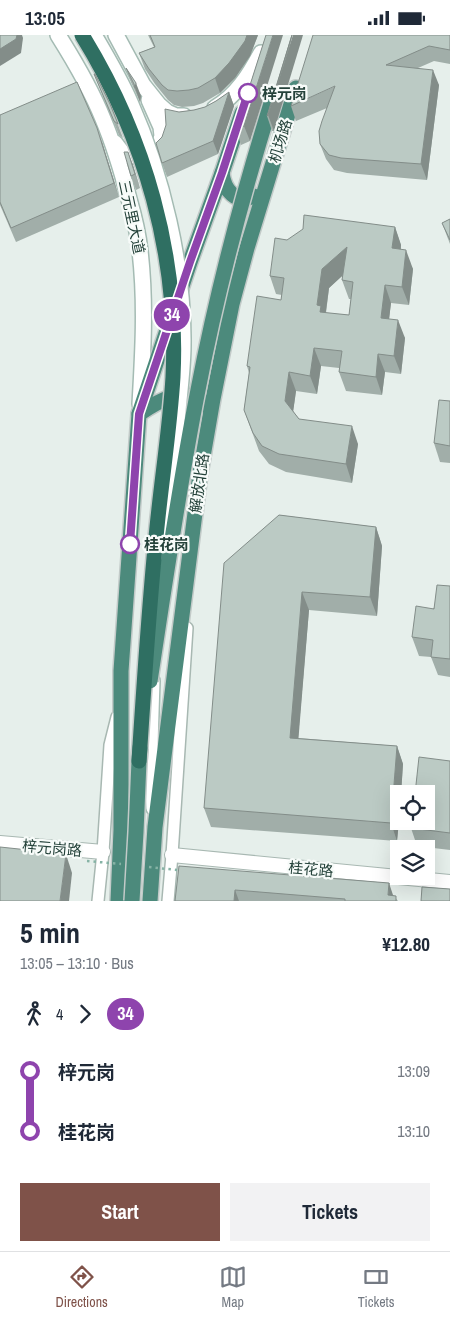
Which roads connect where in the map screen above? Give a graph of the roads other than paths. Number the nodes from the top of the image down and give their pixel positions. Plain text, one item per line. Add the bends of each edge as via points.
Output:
1 (58, 35) edge
2 (82, 35) edge
3 (94, 35) edge
4 (116, 35) edge
5 (267, 35) edge
6 (261, 53) junction
7 (302, 71) edge
8 (277, 83) edge
9 (142, 85) junction
10 (110, 135) junction
11 (222, 173) junction
12 (264, 190) junction
13 (210, 411) junction
14 (139, 414) junction
15 (194, 526) junction
16 (120, 708) junction
17 (138, 761) junction
18 (155, 827) junction
19 (0, 843) edge
20 (103, 852) junction
21 (172, 855) junction
22 (450, 882) edge
23 (98, 901) edge
24 (118, 901) edge
25 (132, 901) edge
26 (150, 901) edge
27 (168, 901) edge

1 - 10 main road, 三元里大道 via 89,88
2 - 17 highway, bridge via 115,93 137,146 158,217 171,297 173,376 148,619
3 - 18 main road, bridge via 130,101 154,166 168,220 180,289 181,375 150,702
4 - 9 main road
5 - 6 highway
6 - 9 main road via 240,87 208,112 176,116 159,105
6 - 11 highway
7 - 12 highway, 机场路
8 - 17 highway, bridge via 234,233 204,362 183,467
9 - 10 main road via 160,127 162,136 158,148 146,156 129,156 121,151
10 - 14 main road, 三元里大道 via 140,250 144,308
11 - 12 highway via 223,182 233,195 252,198
11 - 14 highway
12 - 13 highway, 解放北路 via 232,305
13 - 14 highway via 206,403 184,395 170,396
13 - 15 highway, 解放北路
14 - 16 highway
15 - 18 highway, 解放北路
15 - 21 street
16 - 20 street via 110,745
16 - 24 highway
17 - 25 highway, bridge
18 - 26 highway, 解放北路
19 - 20 street, 梓元岗路
20 - 23 street
21 - 22 street, 桂花路
21 - 27 street

